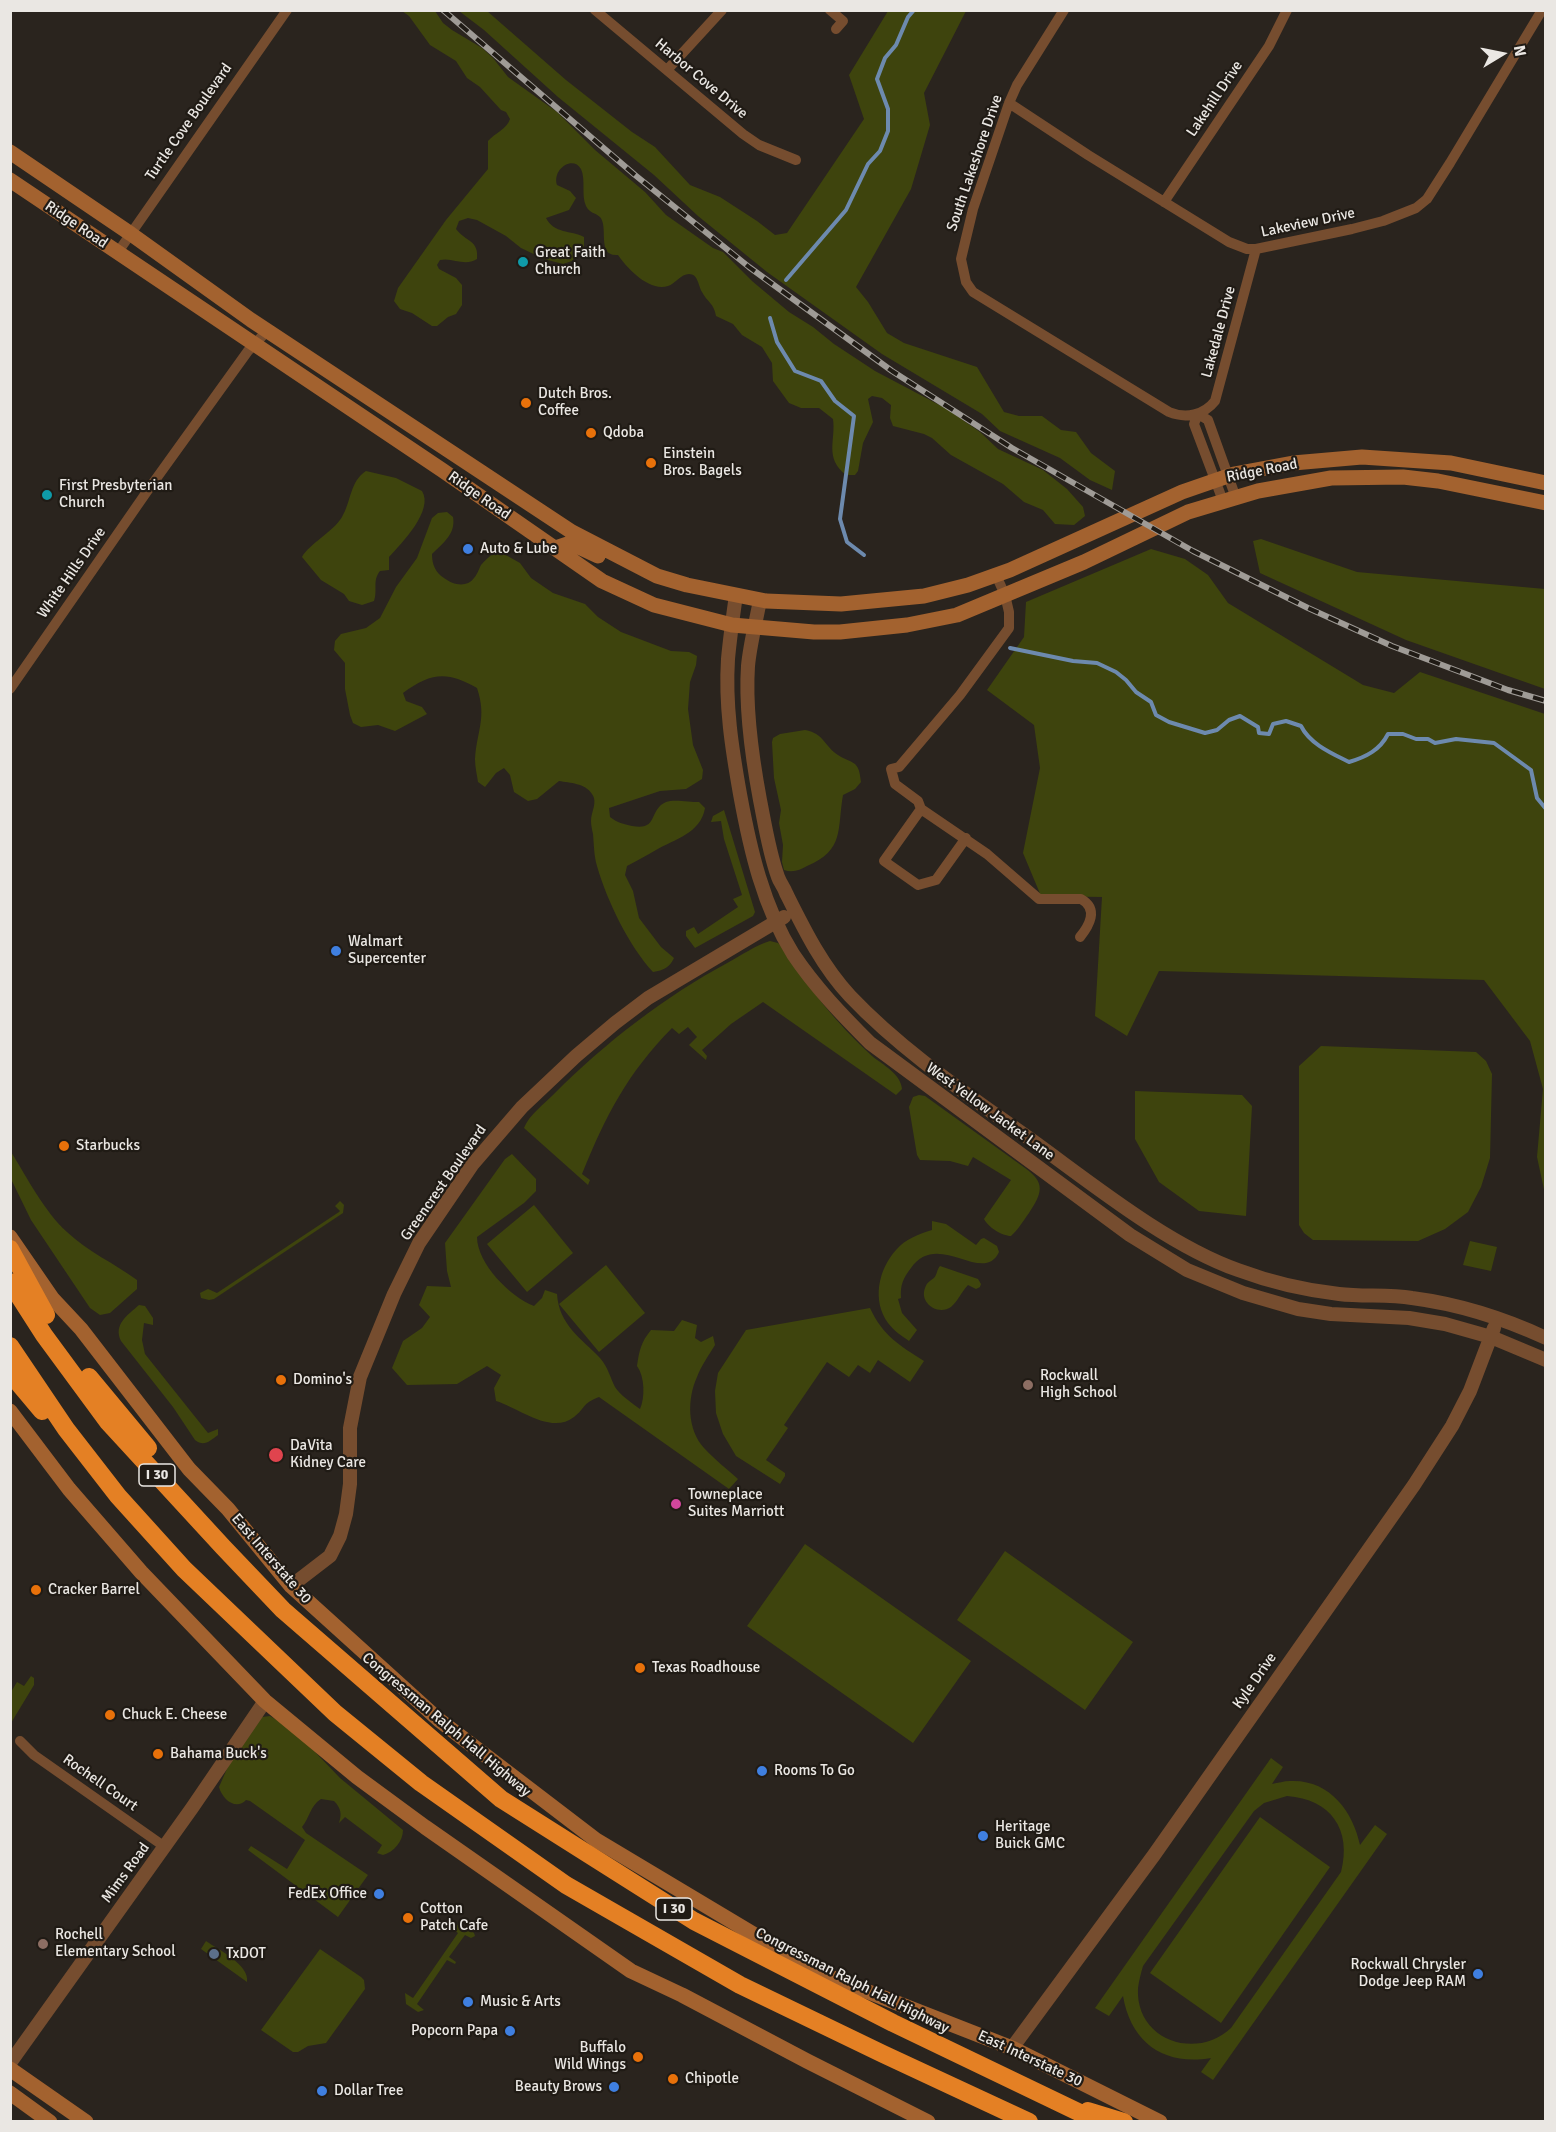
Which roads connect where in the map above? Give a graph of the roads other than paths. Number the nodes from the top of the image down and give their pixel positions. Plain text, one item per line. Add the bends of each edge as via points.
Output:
1 (286, 10) edge
2 (594, 10) edge
3 (722, 10) edge
4 (830, 10) edge
5 (1064, 10) edge
6 (1287, 10) edge
7 (1542, 10) edge
8 (836, 29) dead end
9 (667, 70) junction
10 (1009, 103) junction
11 (10, 152) edge
12 (796, 160) dead end
13 (10, 180) edge
14 (1164, 202) junction
15 (131, 234) junction
16 (1256, 249) junction
17 (118, 252) junction
18 (267, 331) junction
19 (253, 344) junction
20 (1198, 414) junction
21 (466, 463) junction
22 (1222, 478) junction
23 (455, 479) junction
24 (1545, 483) edge
25 (1230, 499) junction
26 (1545, 503) edge
27 (555, 548) junction
28 (996, 575) junction
29 (657, 576) junction
30 (736, 595) junction
31 (1005, 595) junction
32 (760, 600) junction
33 (732, 625) junction
34 (755, 628) junction
35 (10, 688) edge
36 (921, 809) junction
37 (966, 838) junction
38 (794, 912) junction
39 (776, 921) junction
40 (1080, 937) dead end
41 (10, 1237) edge
42 (10, 1250) edge
43 (10, 1282) edge
44 (1498, 1318) junction
45 (1491, 1337) junction
46 (1545, 1338) edge
47 (10, 1346) edge
48 (1545, 1360) edge
49 (10, 1373) edge
50 (10, 1411) edge
51 (184, 1569) junction
52 (291, 1586) junction
53 (326, 1649) junction
54 (265, 1701) junction
55 (20, 1741) dead end
56 (165, 1847) junction
57 (1012, 2048) junction
58 (883, 2054) junction
59 (10, 2063) edge
60 (10, 2069) edge
61 (10, 2093) edge
62 (1063, 2104) junction
63 (50, 2121) edge
64 (86, 2121) edge
65 (928, 2121) edge
66 (1002, 2121) edge
67 (1029, 2121) edge
68 (1099, 2121) edge
69 (1124, 2121) edge
70 (1160, 2121) edge

1 - 15 street, Turtle Cove Boulevard
2 - 9 street, Harbor Cove Drive
3 - 9 street
4 - 8 street via 843,21
5 - 10 street, South Lakeshore Drive
6 - 14 street, Lakehill Drive via 1269,46
7 - 16 street, Lakeview Drive via 1427,199 1408,212 1383,221
9 - 12 street, Harbor Cove Drive via 759,145
10 - 14 street, Lakeview Drive
10 - 20 street, South Lakeshore Drive via 962,248 966,282 973,292 1169,412 1178,416
11 - 15 main road, Ridge Road
13 - 17 main road, Ridge Road
14 - 16 street, Lakeview Drive via 1229,242
15 - 17 street, Turtle Cove Boulevard
15 - 18 main road, Ridge Road
16 - 20 street, Lakedale Drive via 1215,401
17 - 19 main road, Ridge Road
18 - 19 street, White Hills Drive
18 - 21 main road, Ridge Road
19 - 23 main road, Ridge Road
19 - 35 street, White Hills Drive
20 - 22 street via 1208,420
21 - 23 street
21 - 29 main road, Ridge Road via 572,532
22 - 24 main road, Ridge Road via 1293,463 1362,457 1451,463
22 - 25 street
22 - 28 main road, Ridge Road
23 - 27 main road, Ridge Road
25 - 26 main road, Ridge Road via 1331,478 1403,477 1470,486
25 - 31 main road, Ridge Road via 1188,512
27 - 29 main road via 573,544 626,570
27 - 33 main road, Ridge Road via 602,581 645,601
28 - 31 street
28 - 32 main road, Ridge Road via 924,596 869,603
29 - 30 main road, Ridge Road
30 - 32 main road, Ridge Road
30 - 33 street, West Yellow Jacket Lane
31 - 34 main road, Ridge Road via 957,615 907,625 840,632
31 - 36 street via 1009,612 1005,633 960,695 899,767 891,770 894,784 918,801
32 - 34 street, West Yellow Jacket Lane
33 - 34 main road, Ridge Road
33 - 39 street, West Yellow Jacket Lane via 728,659 730,739 747,835
34 - 38 street, West Yellow Jacket Lane via 748,667 753,767 778,880
36 - 37 street
36 - 37 street via 884,861 918,885 936,880
37 - 40 street via 1039,899 1086,902 1090,924
38 - 39 street, Greencrest Boulevard
38 - 44 street, West Yellow Jacket Lane via 829,969 877,1023 927,1065 1060,1161 1193,1251 1291,1286 1340,1294 1409,1297
39 - 45 street, West Yellow Jacket Lane via 793,953 824,995 875,1047 1130,1235 1187,1270 1243,1293 1298,1309 1409,1318
39 - 52 street, Greencrest Boulevard via 648,998 615,1023 522,1107 472,1165 420,1243 394,1293 364,1367 350,1428 350,1484 340,1536 330,1557
41 - 52 main road, East Interstate 30 via 52,1298 81,1329 189,1469 228,1509
42 - 53 highway via 70,1355 219,1534 295,1610
43 - 53 highway, Congressman Ralph Hall Highway / I 30 via 108,1422 283,1610
44 - 45 street, Kyle Drive
44 - 46 street, West Yellow Jacket Lane
45 - 48 street, West Yellow Jacket Lane
45 - 57 street, Kyle Drive via 1452,1426 1410,1491 1154,1855
47 - 51 highway, I 30 via 66,1429 118,1496
49 - 51 highway via 106,1491
50 - 54 main road via 69,1489 141,1572
51 - 58 highway, I 30 via 335,1713 421,1783 521,1855 566,1886 740,1985
52 - 57 main road, East Interstate 30 via 439,1720 596,1840 815,1971
53 - 62 highway, Congressman Ralph Hall Highway / I 30 via 501,1799 694,1921
54 - 56 street, Mims Road
54 - 65 main road via 400,1809 631,1971
55 - 56 street, Rochell Court via 34,1755
56 - 59 street, Mims Road
57 - 70 main road, East Interstate 30
58 - 66 highway
58 - 67 highway, I 30
60 - 64 main road
61 - 63 main road
62 - 68 highway, Congressman Ralph Hall Highway / I 30
62 - 69 highway

